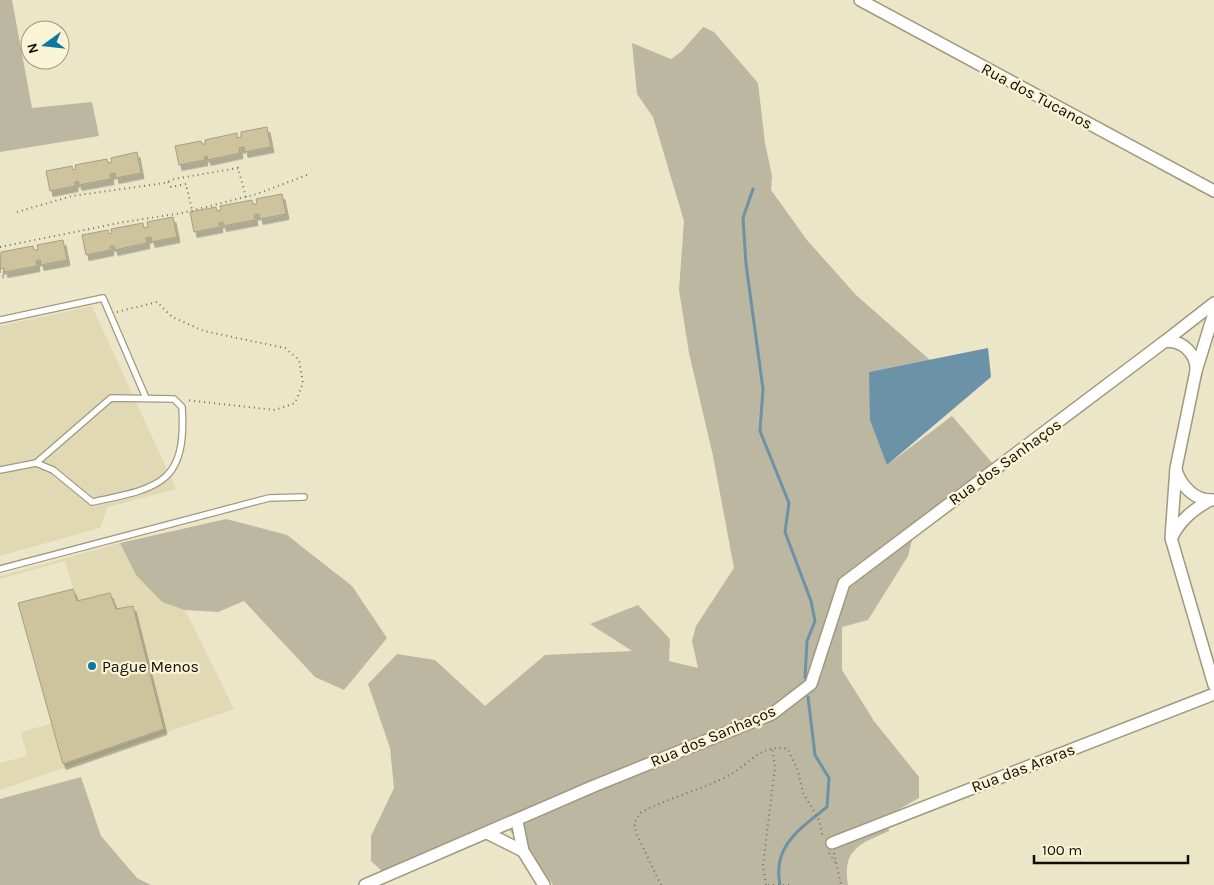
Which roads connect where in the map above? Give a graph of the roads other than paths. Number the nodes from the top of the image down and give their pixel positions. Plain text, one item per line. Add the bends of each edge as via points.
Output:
1 (860, 0) edge
2 (1214, 191) edge
3 (1214, 303) edge
4 (1214, 313) edge
5 (0, 320) edge
6 (1164, 342) junction
7 (1196, 371) junction
8 (146, 398) junction
9 (36, 463) junction
10 (1176, 468) junction
11 (0, 470) edge
12 (304, 497) dead end
13 (1212, 500) edge
14 (1171, 538) junction
15 (0, 569) edge
16 (1214, 685) edge
17 (1214, 694) edge
18 (517, 821) junction
19 (487, 833) junction
20 (832, 844) road end
21 (523, 851) junction
22 (365, 885) edge
23 (544, 885) edge

1 - 2 street, Rua dos Tucanos
3 - 6 street, Rua dos Sanhaços
4 - 7 street
5 - 8 lane via 103,298
6 - 7 street via 1171,341 1188,349
6 - 18 street, Rua dos Sanhaços via 844,583 811,684 772,714
7 - 10 street
8 - 9 lane via 111,398
8 - 9 lane via 174,399 182,407 184,428 176,468 159,483 134,493 92,502 53,470
9 - 11 lane
10 - 13 street via 1188,491
10 - 14 street
12 - 15 lane via 269,498
13 - 14 street via 1193,509
14 - 16 street
17 - 20 street, Rua das Araras
18 - 19 street, Rua dos Sanhaços
18 - 21 street
19 - 21 street
19 - 22 street, Rua dos Sanhaços
21 - 23 street

